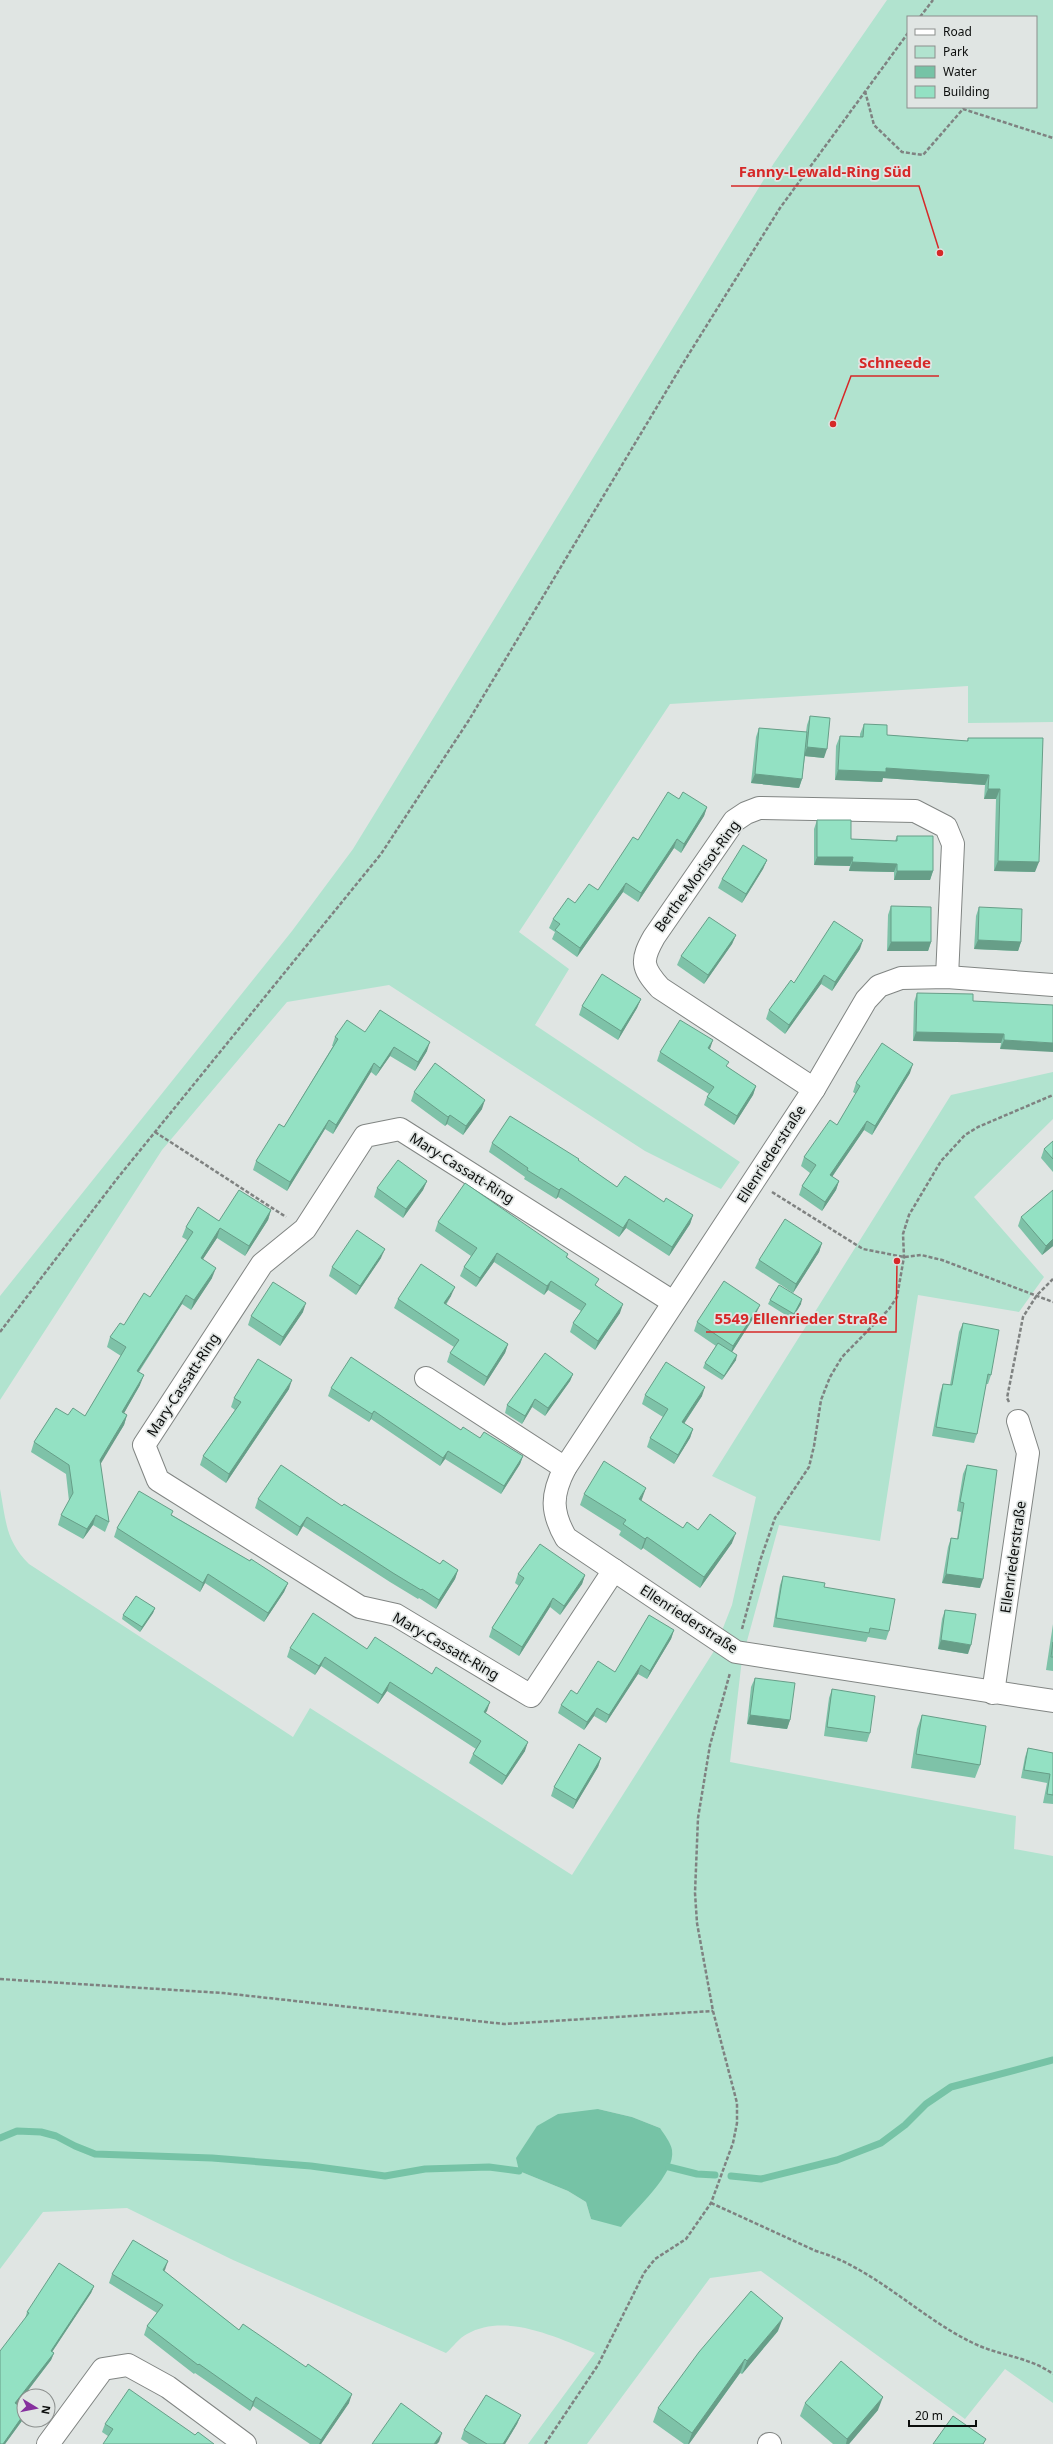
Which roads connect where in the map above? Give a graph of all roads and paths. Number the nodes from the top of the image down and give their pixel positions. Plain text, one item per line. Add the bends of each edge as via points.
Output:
1 (933, 0) edge
2 (921, 16) edge
3 (907, 34) edge
4 (864, 91) junction
5 (1053, 138) edge
6 (947, 977) junction
7 (1053, 985) edge
8 (814, 1089) junction
9 (1053, 1095) edge
10 (155, 1132) junction
11 (754, 1182) junction
12 (305, 1229) junction
13 (904, 1258) junction
14 (1053, 1279) edge
15 (1037, 1295) junction
16 (673, 1302) junction
17 (1053, 1302) edge
18 (0, 1332) edge
19 (426, 1378) dead end
20 (1018, 1421) joint
21 (565, 1468) junction
22 (614, 1570) junction
23 (736, 1652) junction
24 (993, 1693) junction
25 (1053, 1701) edge
26 (0, 1979) edge
27 (713, 2011) junction
28 (711, 2203) junction
29 (1053, 2374) edge
30 (48, 2444) edge
31 (244, 2444) edge
32 (545, 2444) edge

1 - 2 path
3 - 4 path
4 - 5 path via 874,125 902,152 923,155 963,109
4 - 10 path via 776,215 431,781 362,878
6 - 7 street, Ellenriederstraße
6 - 8 street, Ellenriederstraße via 901,978 879,986 866,1000
6 - 8 street, Berthe-Morisot-Ring via 953,844 946,827 915,811 759,808 734,821 654,937 644,954 644,966 660,988
8 - 11 street, Ellenriederstraße
9 - 13 path via 978,1127 954,1146 941,1161 909,1214 903,1234
10 - 12 path
10 - 18 path
11 - 13 path via 863,1249
11 - 16 street, Ellenriederstraße
12 - 16 street, Mary-Cassatt-Ring via 365,1136 400,1129
12 - 22 street, Mary-Cassatt-Ring via 262,1264 144,1445 158,1480 360,1607 396,1614 531,1696
13 - 15 path via 921,1255 942,1260
13 - 23 path via 897,1297 889,1309 842,1357 830,1376 821,1400 808,1467 775,1518 769,1533
14 - 15 path
15 - 17 path
15 - 20 path via 1023,1317 1008,1398
16 - 21 street, Ellenriederstraße
19 - 21 street
20 - 24 street, Ellenriederstraße via 1028,1453
21 - 22 street, Ellenriederstraße via 558,1483 556,1521 566,1538
22 - 23 street, Ellenriederstraße
23 - 24 street, Ellenriederstraße
23 - 27 path via 710,1745 698,1818 695,1886 697,1923
24 - 25 street, Ellenriederstraße
26 - 27 path via 223,1993 504,2024
27 - 28 path via 737,2103 737,2123 733,2143
28 - 29 path via 832,2256 896,2293 970,2342 990,2351 1025,2359
28 - 32 path via 686,2239 655,2259 644,2273 598,2365
30 - 31 street via 103,2369 128,2365 168,2387

